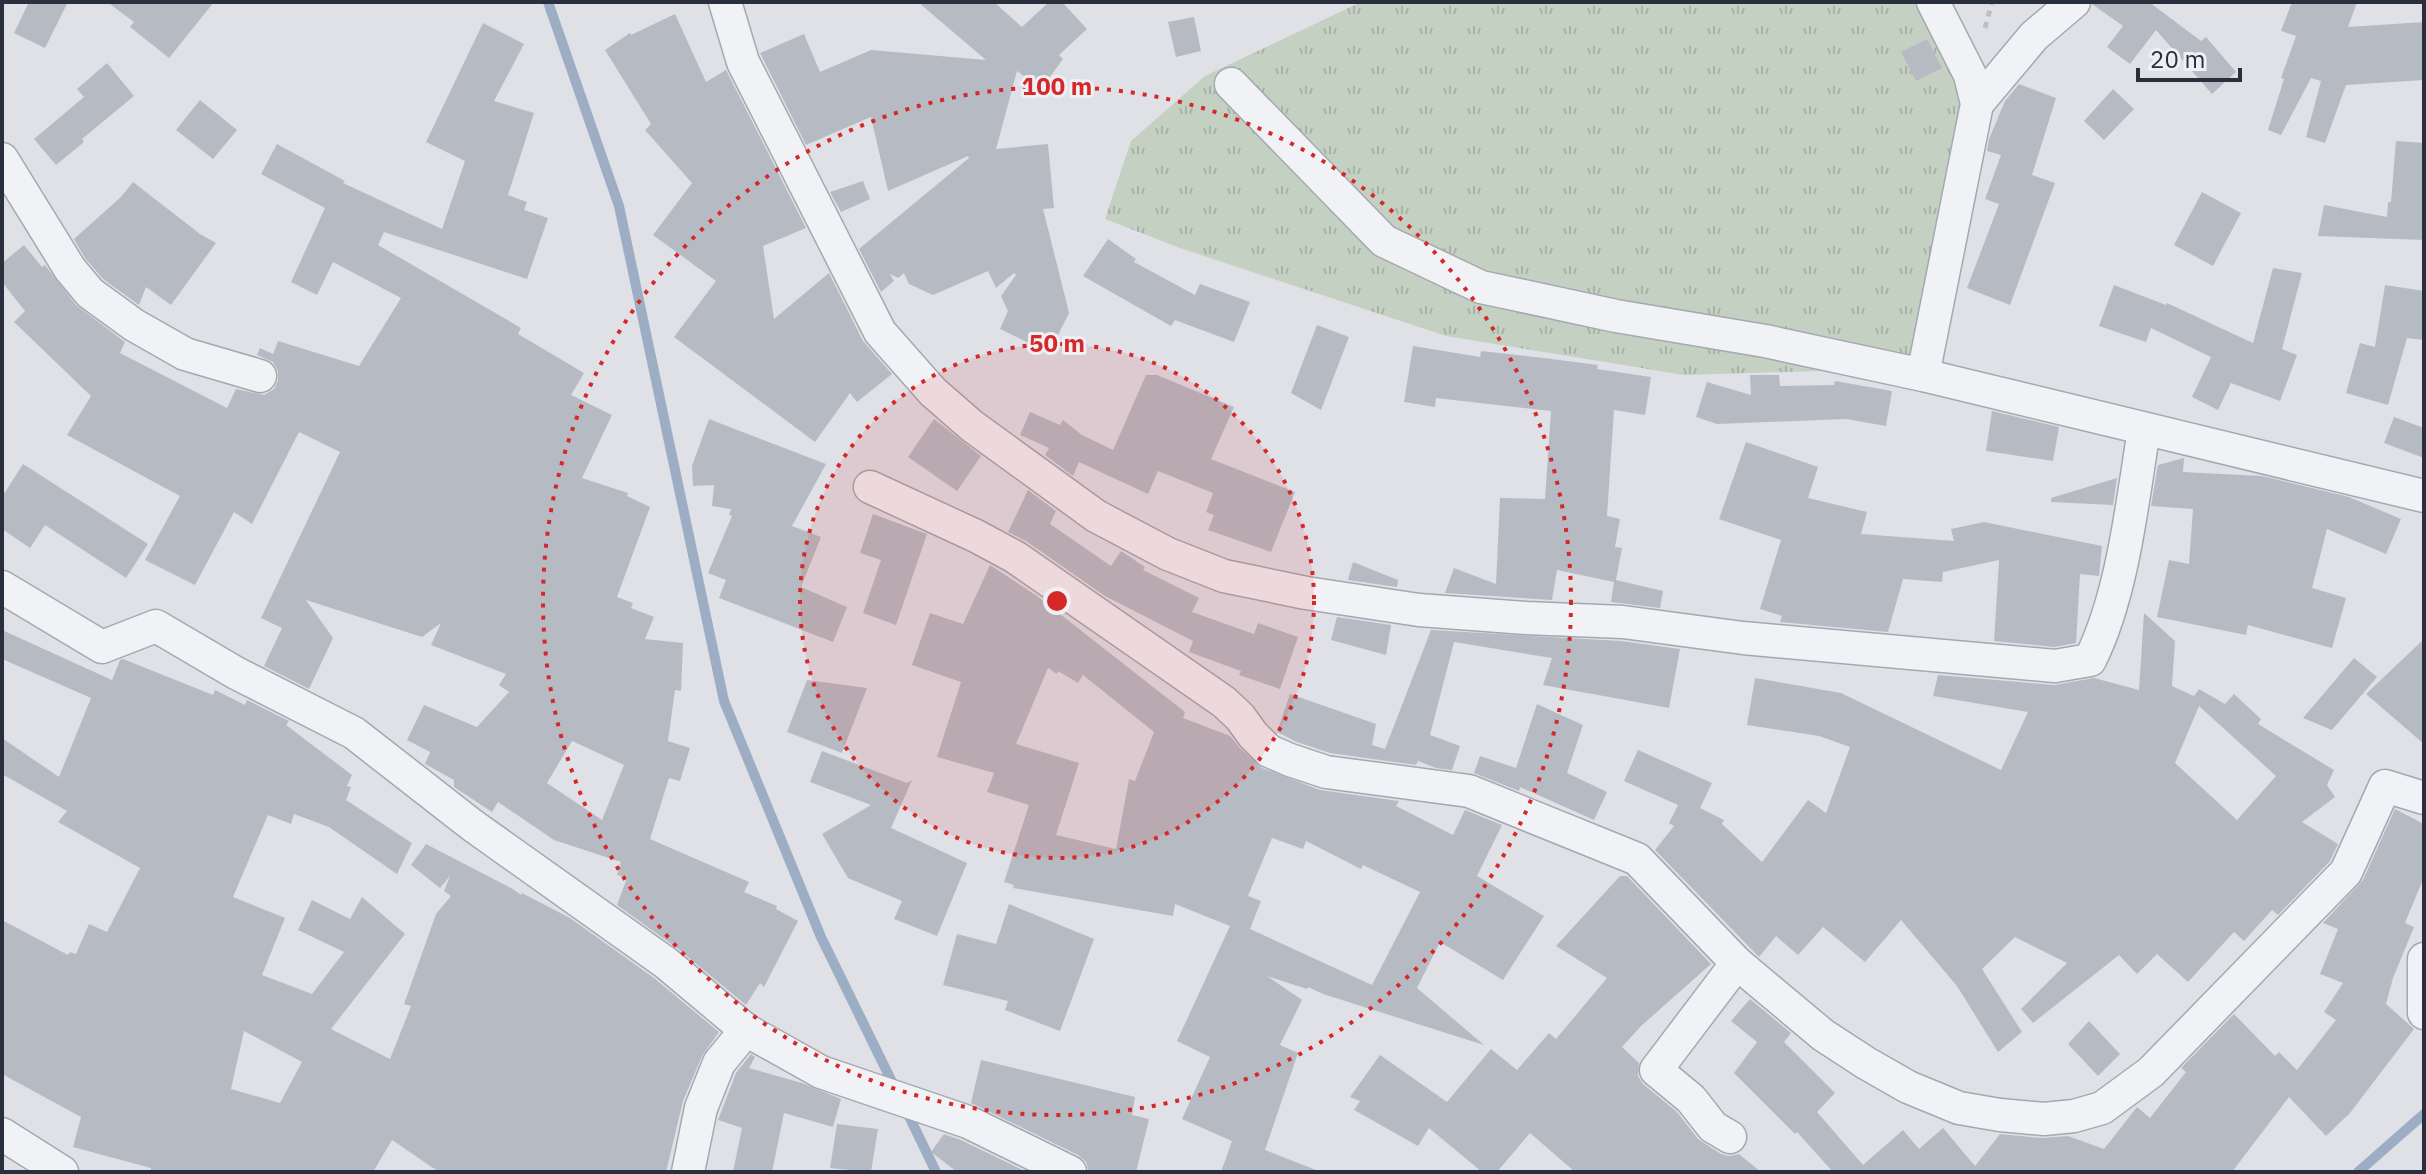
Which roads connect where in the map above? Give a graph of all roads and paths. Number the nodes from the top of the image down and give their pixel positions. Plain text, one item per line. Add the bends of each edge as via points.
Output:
1 (725, 2) edge
2 (1933, 2) edge
3 (2074, 2) edge
4 (1231, 84) dead end
5 (1977, 104) junction
6 (2, 159) edge
7 (1923, 375) junction
8 (260, 376) dead end
9 (2144, 430) junction
10 (870, 487) dead end
11 (2424, 496) edge
12 (2, 587) edge
13 (2424, 798) edge
14 (2424, 959) edge
15 (1737, 963) junction
16 (2424, 1013) edge
17 (746, 1030) junction
18 (2, 1134) edge
19 (1730, 1137) dead end
20 (62, 1172) edge
21 (688, 1172) edge
22 (1070, 1172) edge

1 - 9 street via 743,62 880,332 933,392 1023,465 1096,516 1224,576 1419,610 1623,622 2055,666 2090,660 2099,643 2123,557
2 - 5 street via 1970,75
3 - 5 street via 2034,36
4 - 7 street via 1384,241 1481,287
5 - 7 street
6 - 8 street via 90,293 185,354
7 - 9 street
9 - 11 street
10 - 15 street via 1015,557 1224,702 1269,751 1326,772 1469,791 1637,859
12 - 17 street via 102,647 156,626 354,733 472,825 666,963
13 - 15 street via 2385,786 2346,872 2151,1072 2102,1108 2074,1116 2044,1119 1959,1108 1908,1087 1823,1035
14 - 16 street
15 - 19 street via 1656,1070
17 - 21 street via 719,1063 701,1108
17 - 22 street via 821,1072 968,1122
18 - 20 street

